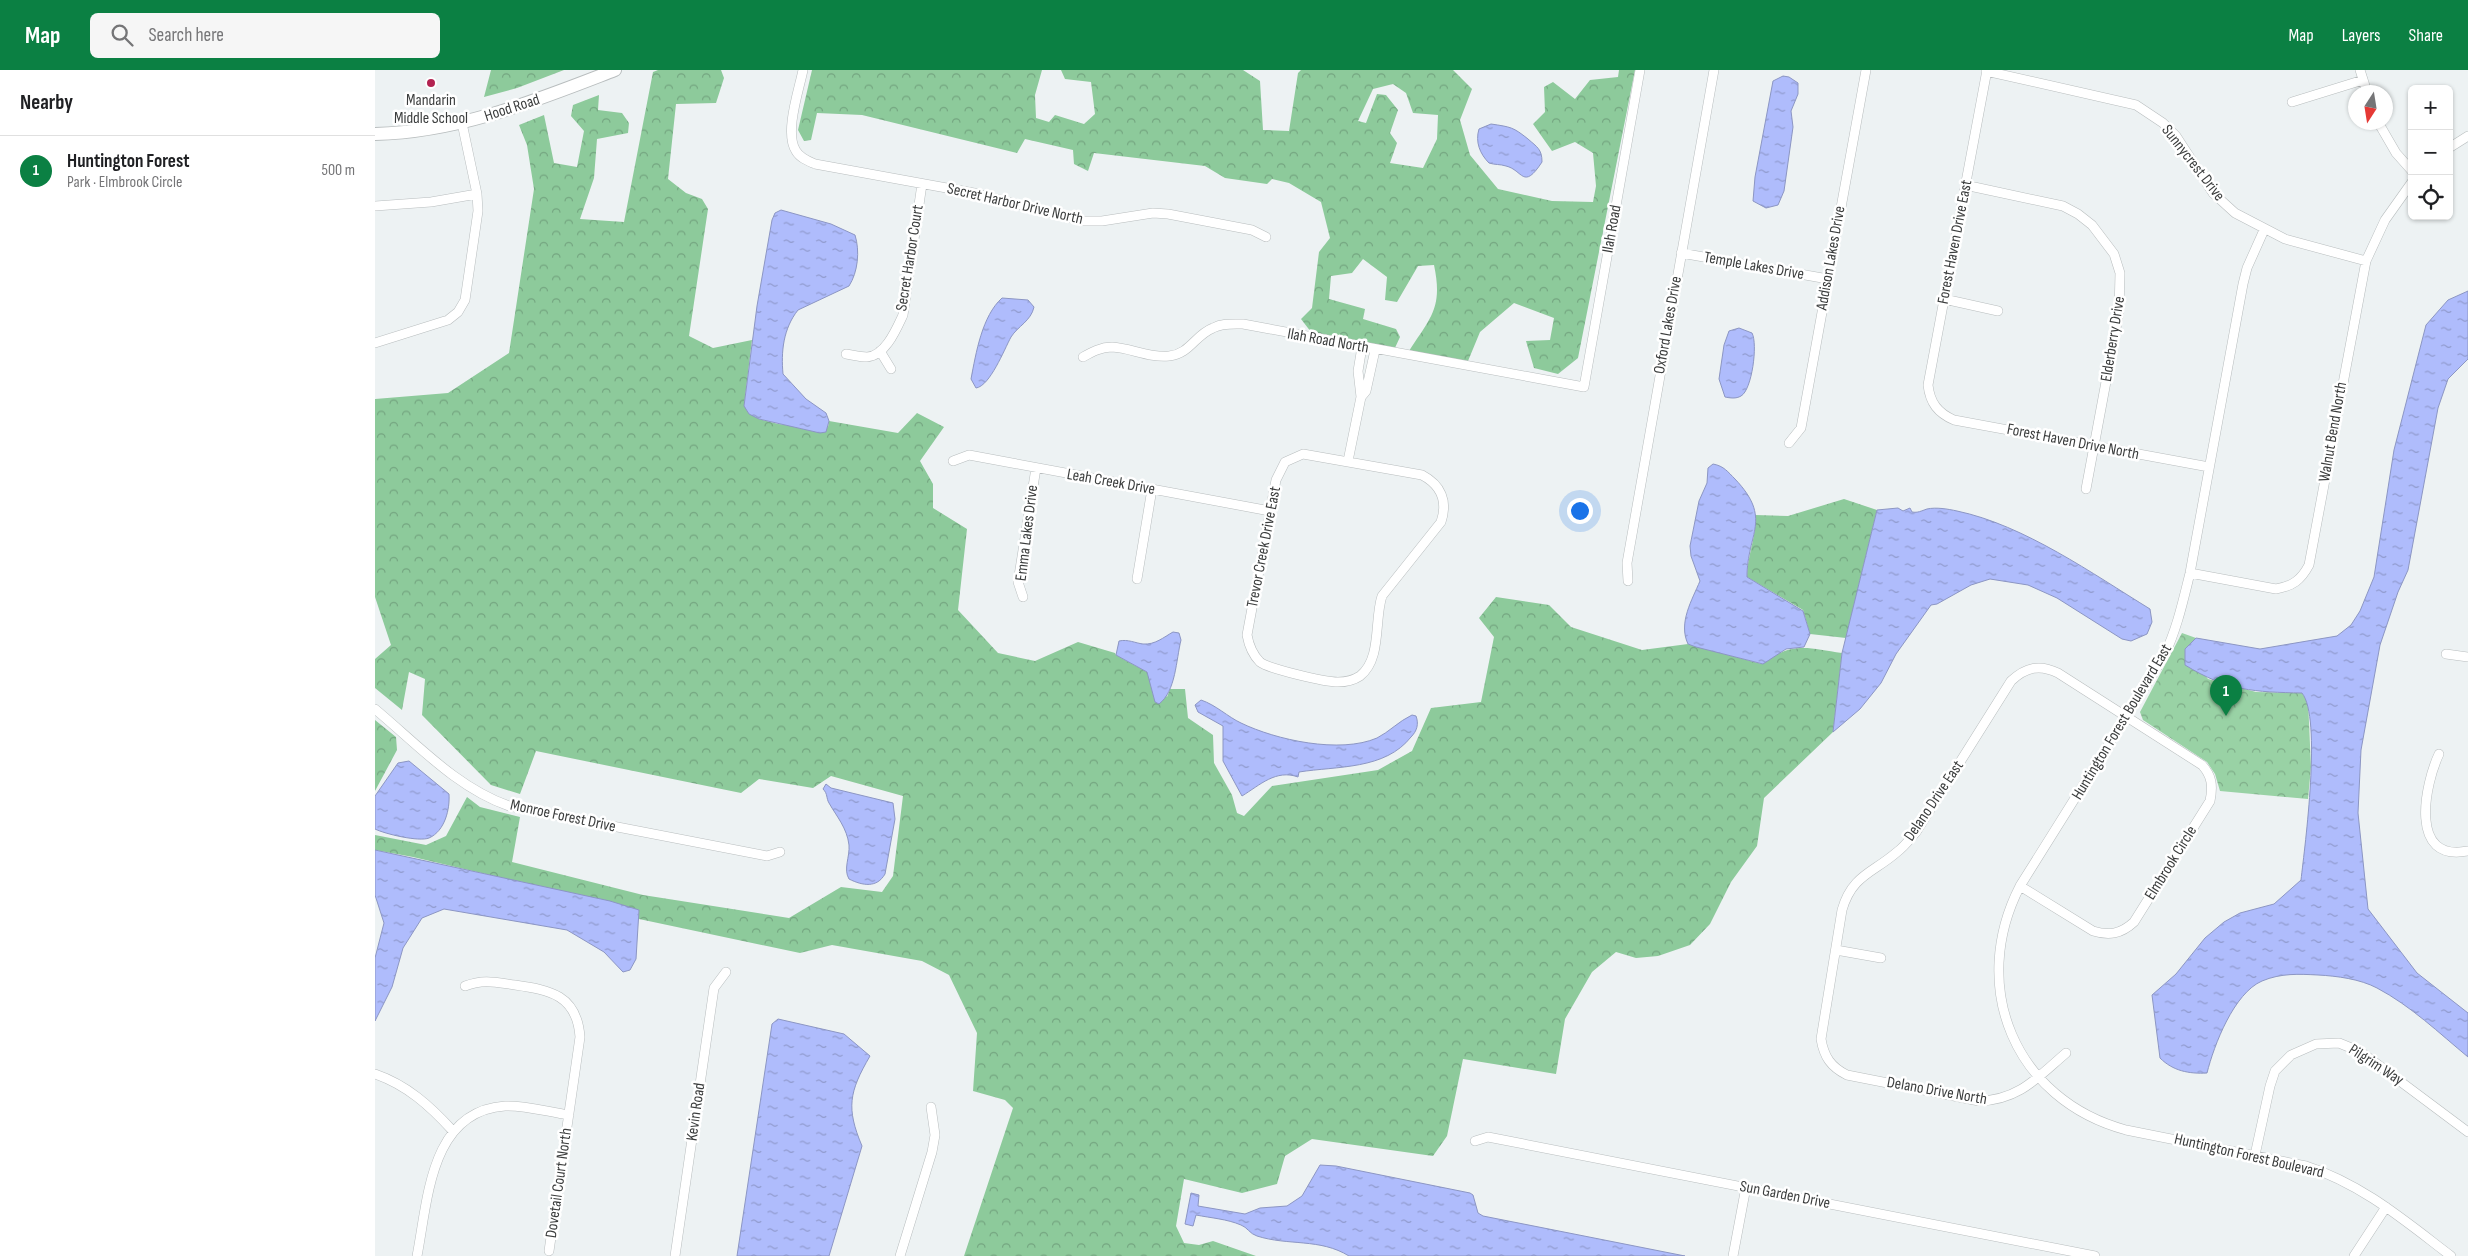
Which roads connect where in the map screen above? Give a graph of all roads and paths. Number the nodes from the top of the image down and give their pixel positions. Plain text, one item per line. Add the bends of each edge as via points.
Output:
1 (615, 70) edge
2 (803, 70) edge
3 (1640, 70) edge
4 (1714, 70) edge
5 (1866, 70) edge
6 (1986, 70) edge
7 (2360, 70) edge
8 (2363, 80) junction
9 (2365, 85) edge
10 (2292, 102) dead end
11 (462, 123) junction
12 (2382, 130) edge
13 (375, 134) edge
14 (2468, 136) edge
15 (2453, 145) edge
16 (2408, 166) edge
17 (922, 184) junction
18 (1965, 185) junction
19 (2408, 188) edge
20 (477, 194) junction
21 (375, 206) edge
22 (2264, 230) junction
23 (1266, 237) dead end
24 (1681, 253) junction
25 (2366, 261) junction
26 (1828, 280) junction
27 (1944, 299) junction
28 (1999, 311) dead end
29 (375, 343) edge
30 (1361, 348) junction
31 (1375, 350) junction
32 (881, 351) junction
33 (846, 354) dead end
34 (1083, 357) dead end
35 (891, 369) dead end
36 (1584, 388) joint
37 (1361, 398) junction
38 (1940, 412) joint
39 (1789, 443) dead end
40 (2095, 446) junction
41 (953, 461) dead end
42 (1348, 461) junction
43 (2209, 467) junction
44 (1036, 468) junction
45 (2086, 489) dead end
46 (1152, 490) junction
47 (1270, 511) junction
48 (2189, 573) junction
49 (1137, 579) dead end
50 (1628, 581) dead end
51 (1023, 597) dead end
52 (2446, 654) dead end
53 (2468, 657) edge
54 (2048, 668) joint
55 (375, 709) edge
56 (2127, 717) junction
57 (2439, 754) dead end
58 (2468, 851) edge
59 (780, 852) dead end
60 (2020, 886) junction
61 (1836, 950) junction
62 (1881, 958) dead end
63 (726, 972) dead end
64 (465, 986) dead end
65 (2065, 1053) dead end
66 (1831, 1065) joint
67 (375, 1074) edge
68 (2039, 1076) junction
69 (931, 1107) dead end
70 (569, 1115) junction
71 (453, 1130) junction
72 (2468, 1132) edge
73 (1475, 1142) dead end
74 (2255, 1155) junction
75 (1746, 1187) junction
76 (2386, 1207) junction
77 (549, 1251) dead end
78 (417, 1256) edge
79 (675, 1256) edge
80 (900, 1256) edge
81 (1733, 1256) edge
82 (2095, 1256) edge
83 (2354, 1256) edge
84 (2451, 1256) edge

1 - 11 street, Hood Road via 525,105
2 - 17 street, Secret Harbor Drive North via 791,129 796,151 804,159 815,164
3 - 36 street, Ilah Road
4 - 24 street, Oxford Lakes Drive
5 - 26 street, Addison Lakes Drive
6 - 18 street, Forest Haven Drive East
6 - 22 street, Sunnycrest Drive via 2123,101 2150,112 2176,136 2213,194 2235,213
7 - 8 street
8 - 9 street
8 - 10 street
11 - 13 street, Hood Road
11 - 20 street
12 - 16 street
14 - 15 street
17 - 23 street, Secret Harbor Drive North via 974,193 1082,221 1168,214 1252,230
17 - 32 street, Secret Harbor Court via 903,315 895,333
18 - 27 street, Forest Haven Drive East
18 - 40 street, Elderberry Drive via 2063,206 2092,225 2114,254 2120,273 2121,293
19 - 25 street, Walnut Bend North via 2385,220
20 - 21 street via 431,202
20 - 29 street via 465,300 458,312 447,320
22 - 25 street, Sunnycrest Drive via 2285,239
22 - 43 street, Huntington Forest Boulevard East via 2243,284
24 - 26 street, Temple Lakes Drive
24 - 50 street, Oxford Lakes Drive via 1627,564
25 - 48 street, Walnut Bend North via 2309,565 2303,576 2287,587 2276,589
26 - 39 street, Addison Lakes Drive via 1801,428
27 - 28 street
27 - 38 street, Forest Haven Drive East via 1928,385 1931,401
30 - 31 street, Ilah Road North
30 - 34 street, Ilah Road North via 1243,324 1225,324 1202,334 1191,348 1169,356 1112,347
30 - 37 street via 1358,371
31 - 36 street, Ilah Road North
31 - 37 street via 1366,391
32 - 33 street via 868,357
32 - 35 street
37 - 42 street
38 - 40 street, Forest Haven Drive North via 1955,420
40 - 43 street, Forest Haven Drive North
40 - 45 street, Elderberry Drive
41 - 44 street, Leah Creek Drive via 969,455
42 - 47 street, Trevor Creek Drive East via 1303,454 1285,462 1276,480
42 - 47 street, Trevor Creek Drive East via 1422,475 1440,490 1444,512 1441,522 1382,596 1373,654 1369,666 1360,676 1337,682 1273,668 1262,663 1249,647 1247,635
43 - 48 street, Huntington Forest Boulevard East
44 - 46 street, Leah Creek Drive
44 - 51 street, Emma Lakes Drive via 1018,582
46 - 47 street, Leah Creek Drive
46 - 49 street
48 - 56 street, Huntington Forest Boulevard East via 2172,640
52 - 53 street
54 - 56 street, Elmbrook Circle
54 - 61 street, Delano Drive East via 2030,668 2011,681 1915,832 1899,852 1856,882 1845,900
55 - 59 street, Monroe Forest Drive via 469,788 490,799 519,808 767,856
56 - 60 street, Huntington Forest Boulevard East
56 - 60 street, Elmbrook Circle via 2202,765 2208,771 2212,789 2210,800 2134,922 2116,934 2103,934
57 - 58 street via 2430,773 2426,830 2431,839 2445,850
60 - 68 street, Huntington Forest Boulevard East via 2001,933 1999,992 2012,1037
61 - 62 street
61 - 66 street, Delano Drive East via 1821,1039 1825,1057
63 - 79 street, Kevin Road via 714,988
64 - 70 street, Dovetail Court North via 481,980 546,990 569,1005 580,1037
65 - 68 street, Delano Drive North
66 - 68 street, Delano Drive North via 1847,1075 1979,1101 2020,1092
67 - 71 street via 401,1085
68 - 74 street, Huntington Forest Boulevard via 2065,1101 2115,1127
69 - 80 street via 935,1135 932,1152
70 - 71 street via 505,1106 471,1116
70 - 77 street, Dovetail Court North
71 - 78 street via 437,1160
72 - 74 street, Pilgrim Way via 2361,1052 2339,1043 2316,1044 2291,1055 2275,1071
73 - 75 street, Sun Garden Drive via 1488,1137
74 - 76 street, Huntington Forest Boulevard via 2329,1173
75 - 81 street
75 - 82 street, Sun Garden Drive
76 - 83 street
76 - 84 street, Huntington Forest Boulevard

